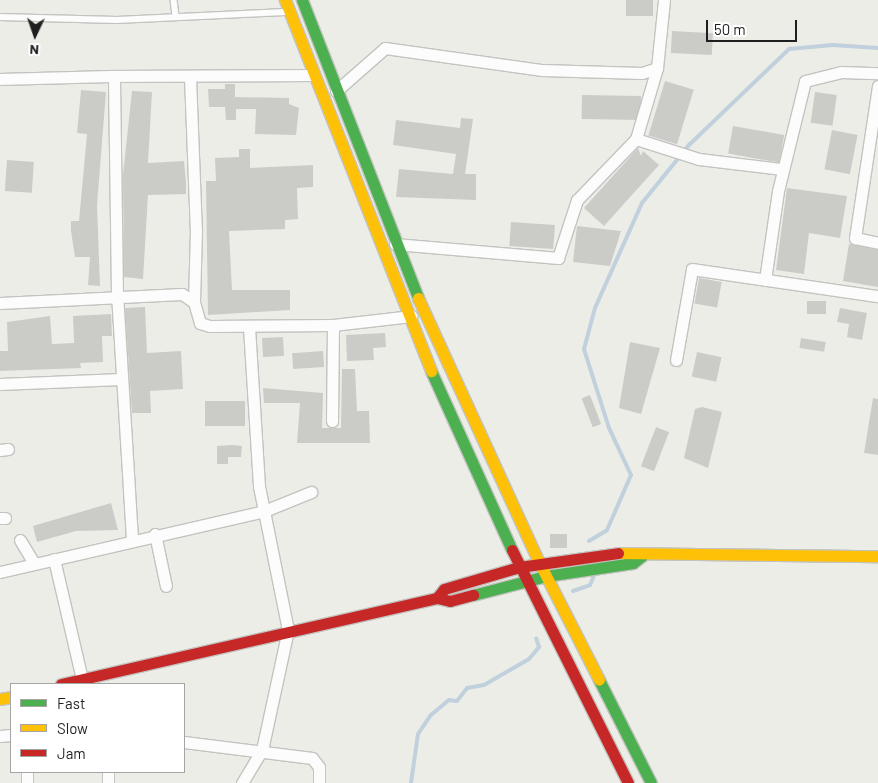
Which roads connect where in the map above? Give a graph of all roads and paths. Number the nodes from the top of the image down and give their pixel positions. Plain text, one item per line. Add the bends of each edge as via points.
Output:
1 (174, 0) edge
2 (285, 0) edge
3 (664, 0) edge
4 (304, 4) edge
5 (289, 12) junction
6 (176, 17) junction
7 (0, 18) edge
8 (657, 68) junction
9 (878, 73) edge
10 (314, 75) junction
11 (114, 76) junction
12 (190, 77) junction
13 (0, 79) edge
14 (878, 86) edge
15 (336, 91) junction
16 (636, 139) junction
17 (873, 155) edge
18 (782, 169) junction
19 (878, 243) edge
20 (395, 244) junction
21 (765, 280) junction
22 (117, 294) junction
23 (878, 296) edge
24 (194, 302) junction
25 (0, 303) edge
26 (423, 311) junction
27 (406, 318) junction
28 (332, 325) junction
29 (248, 326) junction
30 (676, 360) dead end
31 (122, 379) junction
32 (0, 384) edge
33 (332, 421) dead end
34 (311, 492) dead end
35 (264, 511) junction
36 (155, 534) junction
37 (132, 539) junction
38 (20, 540) dead end
39 (642, 556) junction
40 (878, 556) edge
41 (54, 559) junction
42 (539, 562) junction
43 (34, 563) junction
44 (519, 566) junction
45 (0, 572) edge
46 (546, 576) junction
47 (525, 580) junction
48 (166, 586) dead end
49 (437, 598) junction
50 (288, 630) junction
51 (82, 679) junction
52 (65, 683) edge
53 (185, 742) edge
54 (262, 750) junction
55 (242, 783) edge
56 (319, 783) edge
57 (628, 783) edge
58 (651, 783) edge

1 - 6 lane
2 - 5 main road
3 - 8 street
4 - 5 lane
4 - 15 main road
5 - 6 lane
5 - 10 main road
6 - 7 lane
8 - 15 street via 642,72 542,70 385,48
8 - 16 street
9 - 18 street via 841,72 805,81
10 - 12 street via 200,74
10 - 27 main road
11 - 12 street
11 - 13 street
11 - 22 street
12 - 24 street via 196,230
14 - 17 street
15 - 20 main road
16 - 18 street via 682,154
16 - 20 street via 576,200 558,258
17 - 19 street via 856,238
18 - 21 street
20 - 26 main road
21 - 23 street
21 - 30 street via 692,269
22 - 24 street via 182,294
22 - 25 street
22 - 31 street
24 - 29 street via 203,325
26 - 27 street
26 - 42 main road
27 - 28 street
27 - 44 main road
28 - 29 street
28 - 33 street
29 - 35 street
31 - 32 street
31 - 37 street
34 - 35 street
35 - 36 street
35 - 50 street
36 - 37 street
36 - 48 street
37 - 41 street
38 - 43 street
39 - 40 main road
39 - 42 main road via 632,551
39 - 46 main road via 633,562
41 - 43 street
41 - 51 street
42 - 44 main road
42 - 46 main road
43 - 45 street
44 - 47 main road
44 - 49 main road via 444,589
46 - 47 main road
46 - 58 main road
47 - 49 main road via 450,601
47 - 57 main road
49 - 50 main road
50 - 51 main road
50 - 54 street
51 - 52 main road
53 - 54 street
54 - 55 street
54 - 56 street via 312,758 319,767

